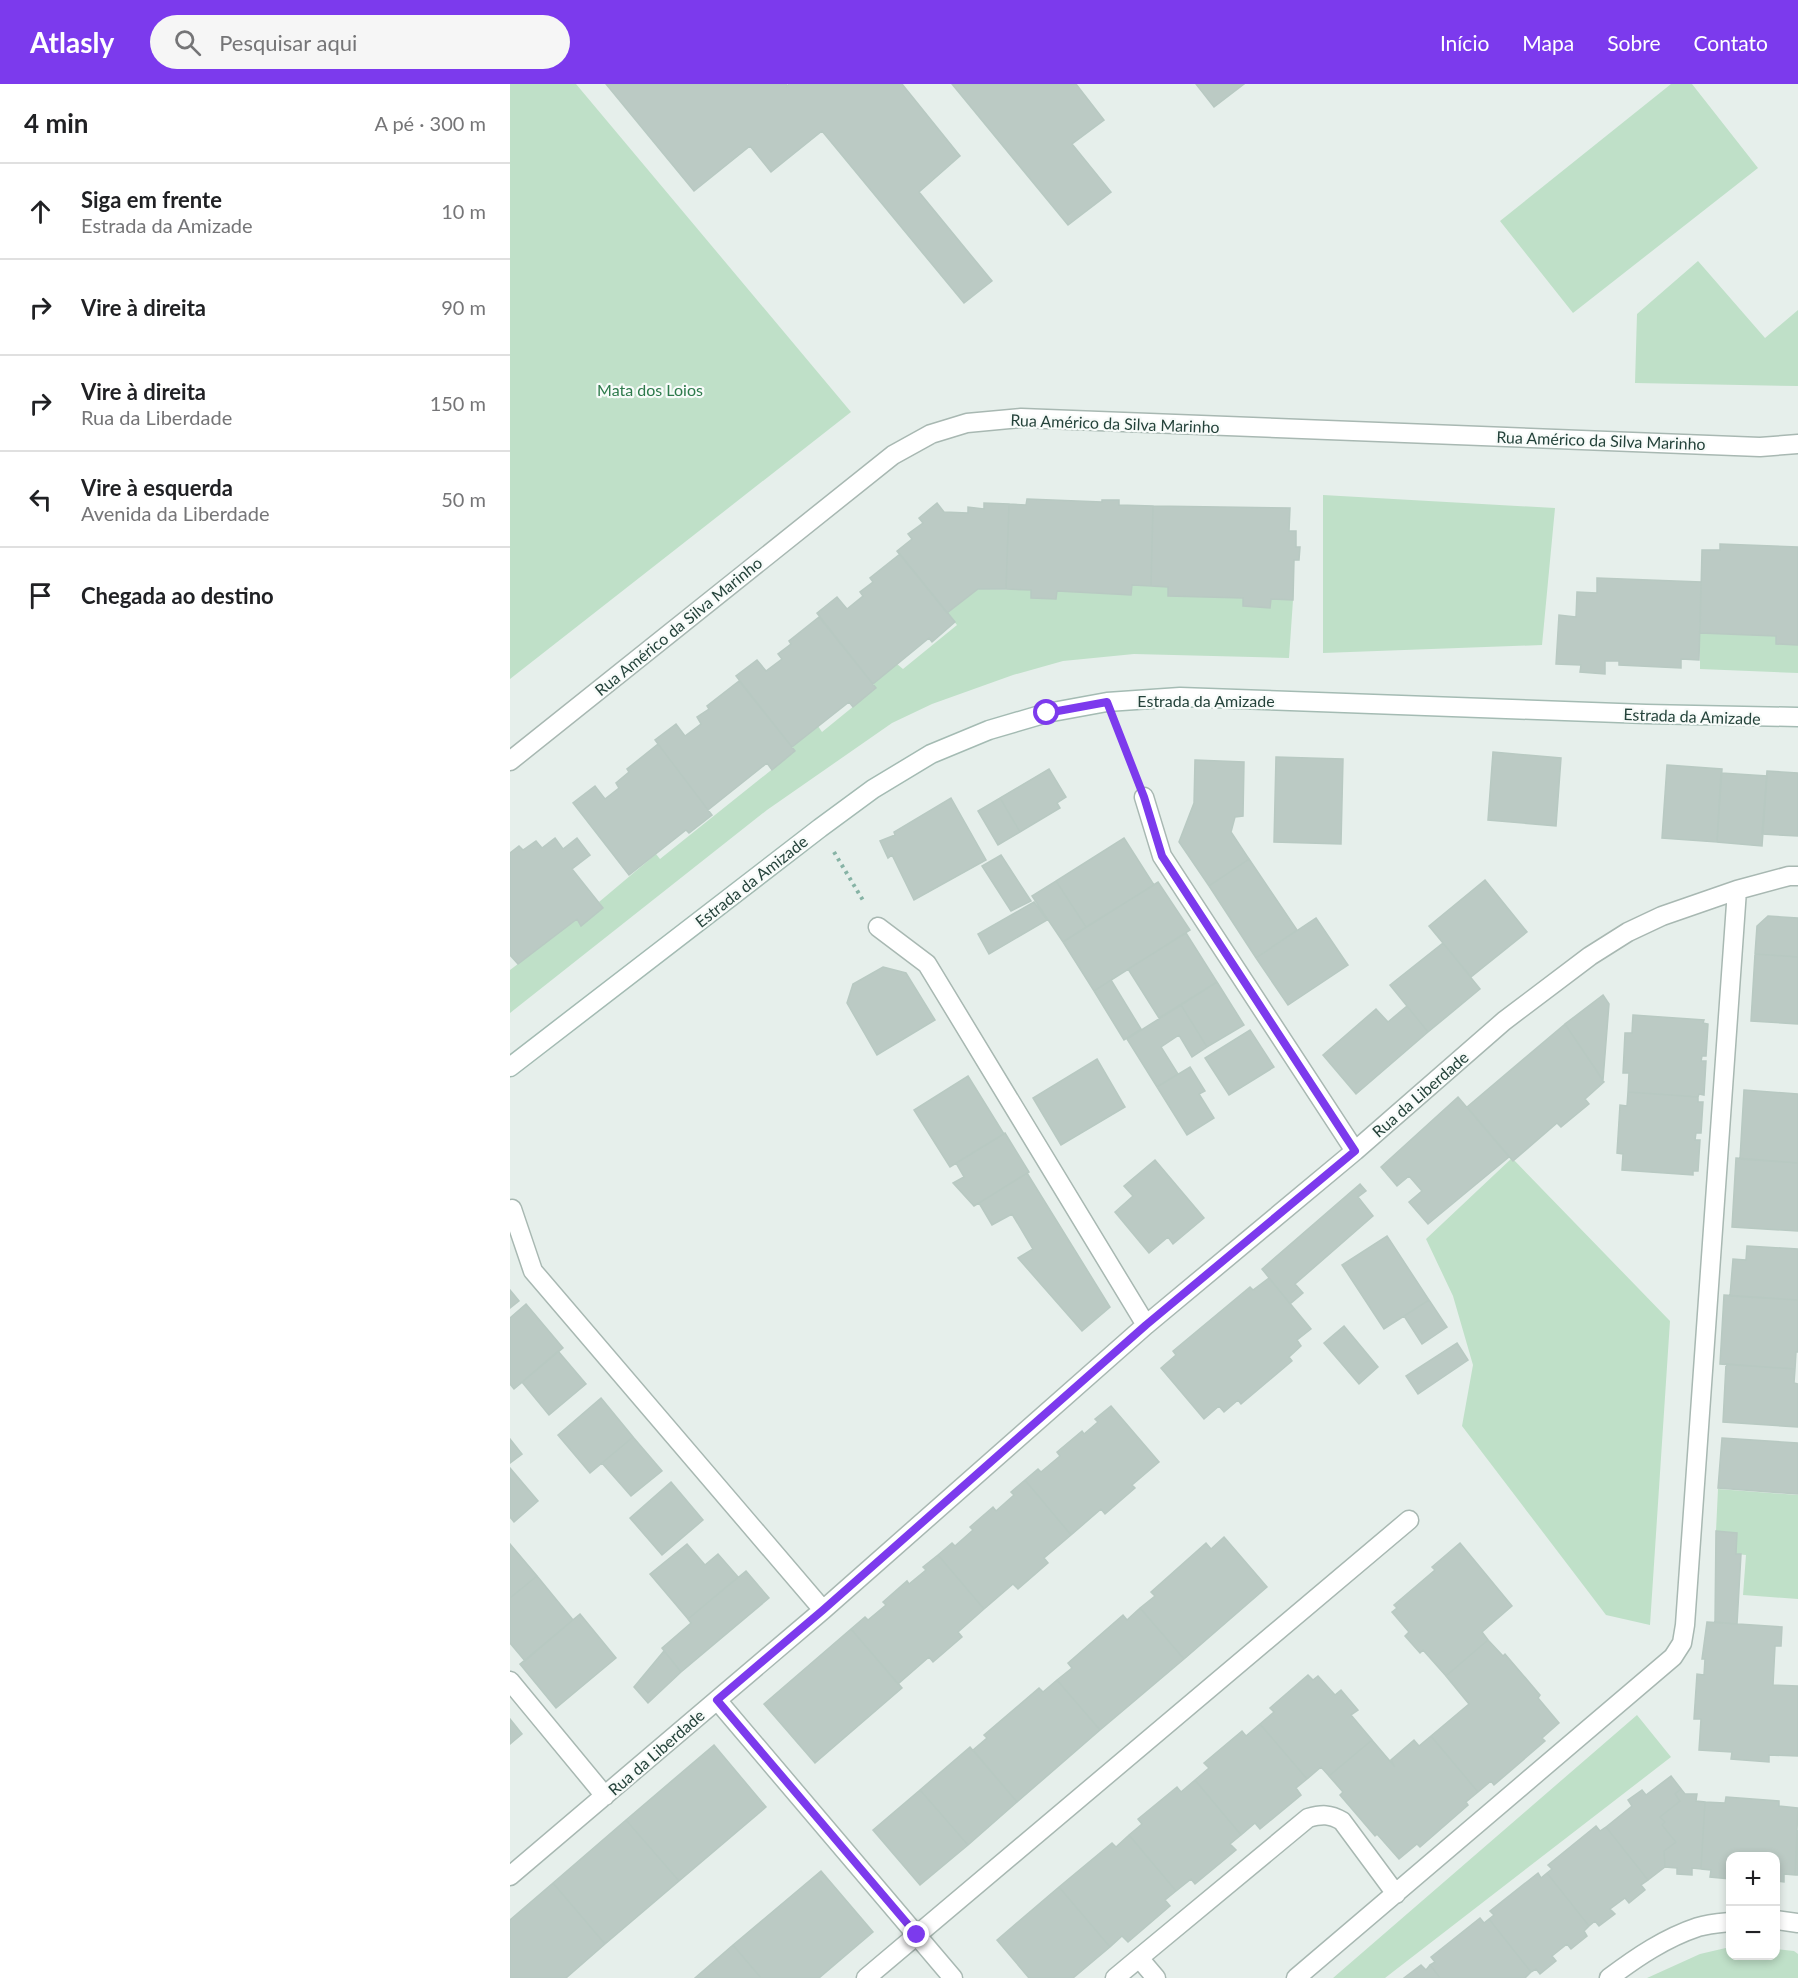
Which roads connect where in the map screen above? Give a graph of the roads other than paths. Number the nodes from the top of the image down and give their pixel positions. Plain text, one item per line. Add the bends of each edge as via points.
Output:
1 (1798, 444) edge
2 (1798, 717) edge
3 (510, 761) edge
4 (1144, 797) road end
5 (1798, 876) edge
6 (1737, 890) junction
7 (878, 927) road end
8 (510, 1067) edge
9 (1355, 1151) junction
10 (512, 1209) dead end
11 (1146, 1325) junction
12 (1408, 1521) dead end
13 (823, 1610) junction
14 (510, 1681) edge
15 (717, 1700) junction
16 (605, 1796) junction
17 (510, 1876) edge
18 (1396, 1894) junction
19 (1780, 1921) edge
20 (1726, 1923) edge
21 (1798, 1923) edge
22 (917, 1935) junction
23 (1139, 1958) junction
24 (866, 1978) edge
25 (953, 1978) edge
26 (1115, 1978) edge
27 (1155, 1978) edge
28 (1296, 1978) edge
29 (1609, 1978) edge

1 - 3 street, Rua Américo da Silva Marinho via 1760,447 1021,418 967,423 932,434 893,455
2 - 8 street, Estrada da Amizade via 1180,698 1107,702 1047,713 989,730 930,754 873,789
4 - 9 street via 1162,856
5 - 6 street, Rua da Liberdade
6 - 9 street, Rua da Liberdade via 1662,916 1590,956 1504,1021
6 - 18 street via 1682,1643 1673,1657
7 - 11 street via 927,964
9 - 11 street, Rua da Liberdade
10 - 13 street via 533,1271
11 - 13 street, Rua da Liberdade
12 - 22 street
13 - 15 street, Rua da Liberdade
14 - 16 street
15 - 16 street, Rua da Liberdade
15 - 22 street
16 - 17 street, Rua da Liberdade
18 - 23 street via 1342,1821 1322,1814 1308,1818
18 - 28 street
19 - 21 street
20 - 29 street via 1699,1926 1668,1940
22 - 24 street
22 - 25 street
23 - 26 street
23 - 27 street

